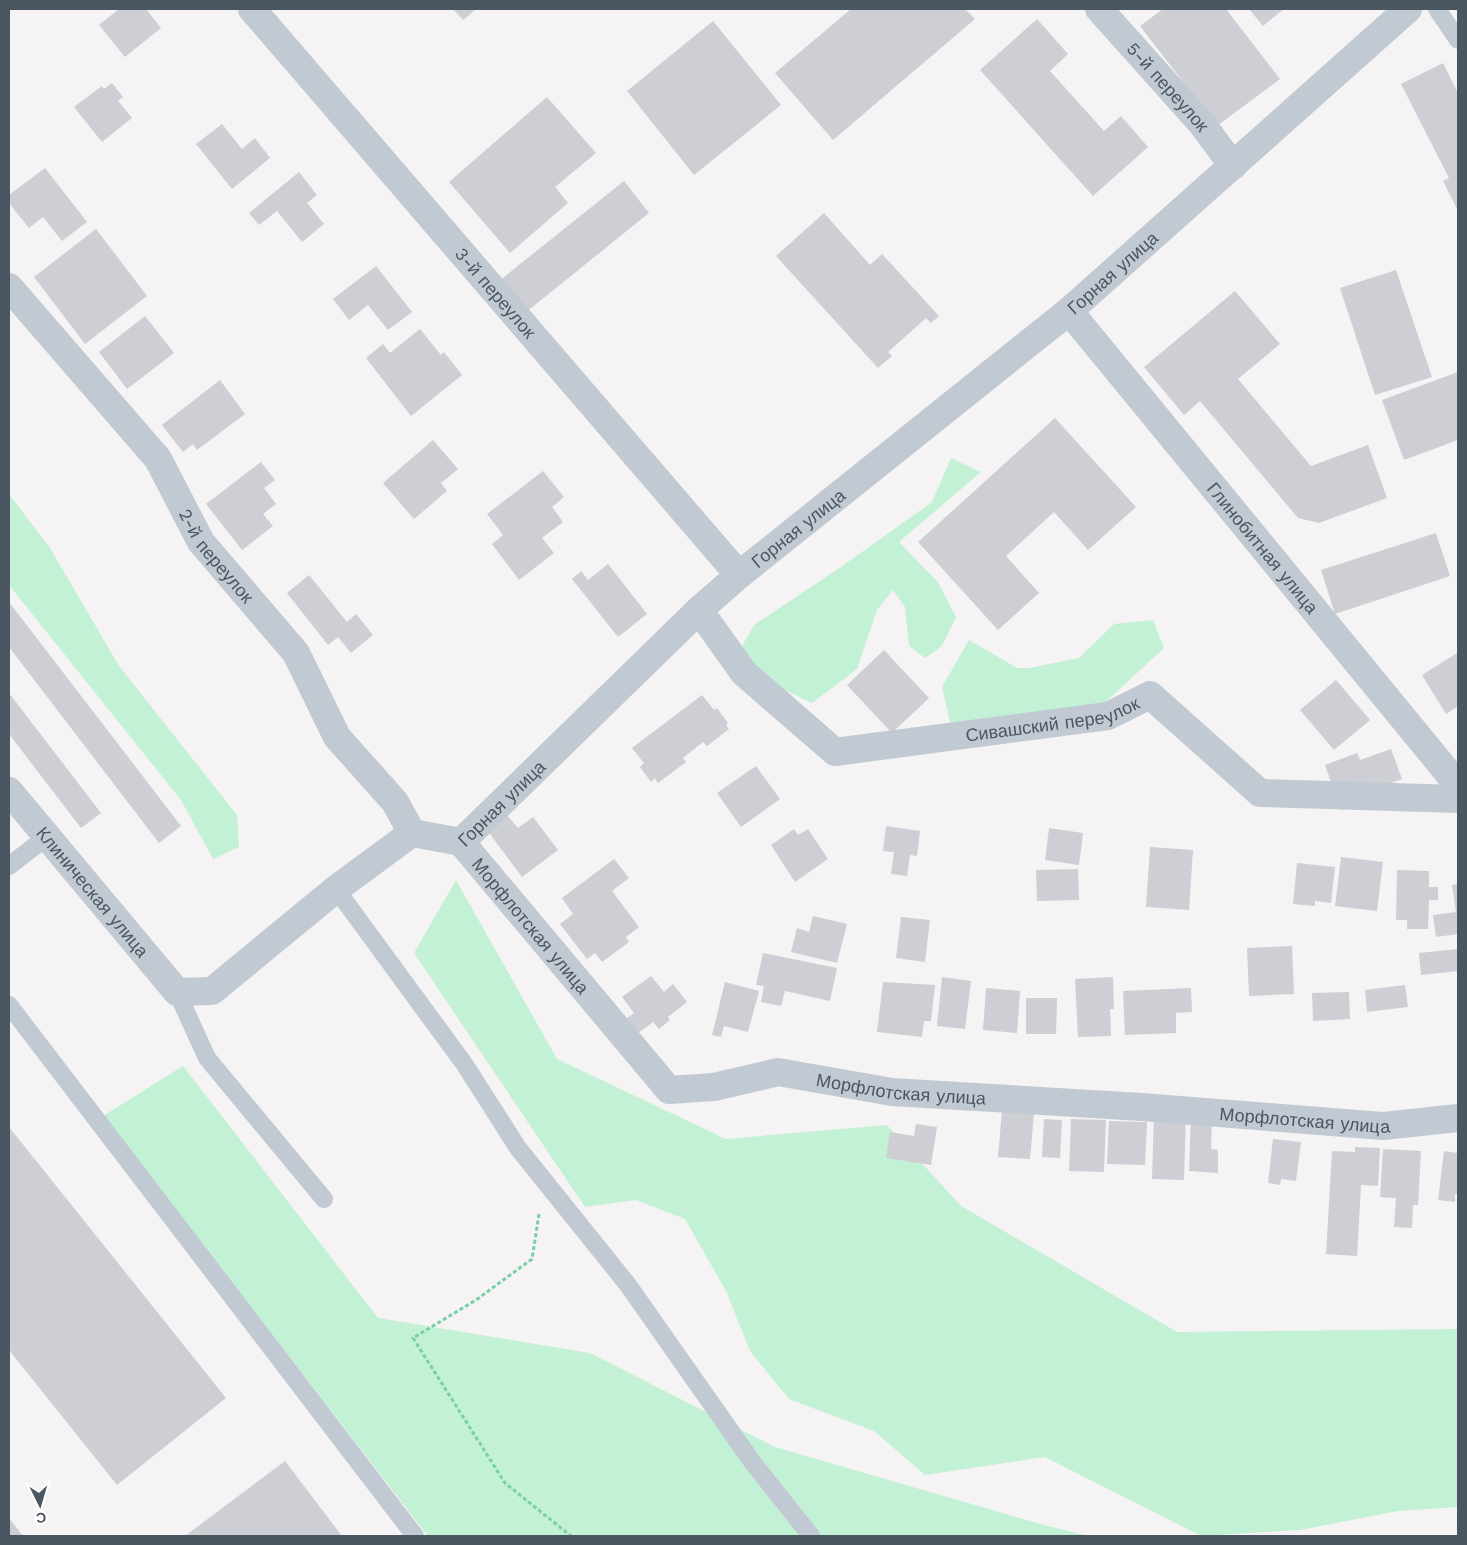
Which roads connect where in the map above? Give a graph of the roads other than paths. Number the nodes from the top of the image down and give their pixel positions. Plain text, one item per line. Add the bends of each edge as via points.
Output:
1 (252, 9) edge
2 (1099, 9) edge
3 (1408, 9) edge
4 (1437, 9) edge
5 (1458, 40) edge
6 (1233, 166) junction
7 (9, 287) edge
8 (1069, 311) junction
9 (739, 575) junction
10 (700, 610) junction
11 (1458, 784) edge
12 (9, 791) edge
13 (1458, 799) edge
14 (412, 833) junction
15 (48, 836) junction
16 (461, 842) junction
17 (9, 866) edge
18 (336, 889) junction
19 (177, 992) junction
20 (9, 1005) edge
21 (1458, 1118) edge
22 (324, 1199) dead end
23 (415, 1536) edge
24 (810, 1536) edge

1 - 9 street, 3-й переулок
2 - 6 street, 5-й переулок via 1202,124
3 - 6 street, Горная улица
4 - 5 lane
6 - 8 street, Горная улица
7 - 14 street, 2-й переулок via 158,459 201,542 296,654 337,737 395,802
8 - 9 street, Горная улица
8 - 11 street, Глинобитная улица
9 - 10 street, Горная улица
10 - 13 street, Сивашский переулок via 744,672 835,752 1108,716 1150,695 1260,793
10 - 16 street, Горная улица
12 - 15 street, Клиническая улица
14 - 16 street, Горная улица
14 - 18 street
15 - 17 lane
15 - 19 street, Клиническая улица
16 - 21 street, Морфлотская улица via 669,1090 714,1087 778,1072 892,1092 1383,1126
18 - 19 street via 212,991
18 - 24 lane via 465,1065 518,1148 628,1285 753,1463
19 - 22 lane via 207,1058
20 - 23 lane

